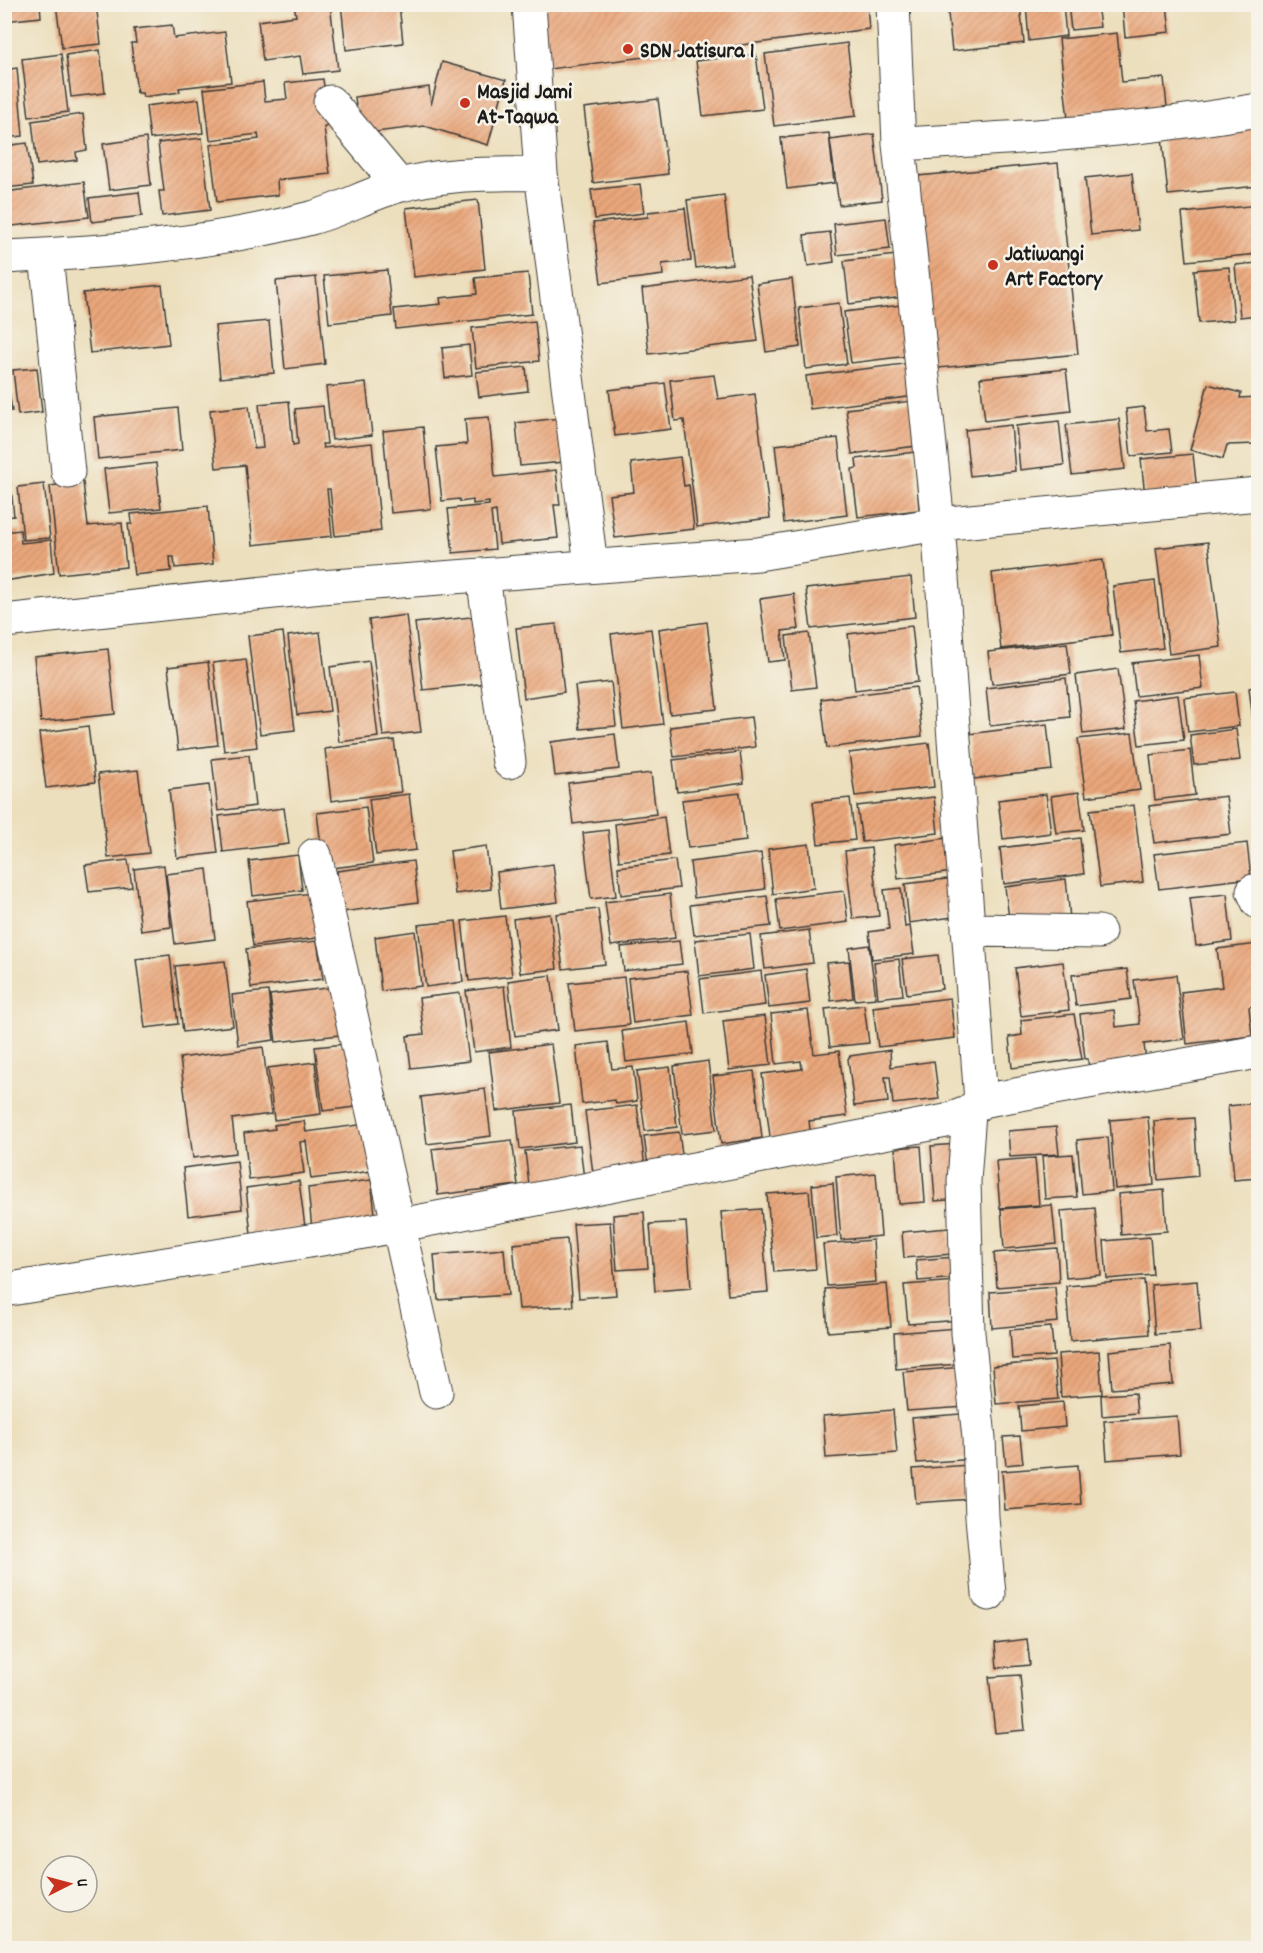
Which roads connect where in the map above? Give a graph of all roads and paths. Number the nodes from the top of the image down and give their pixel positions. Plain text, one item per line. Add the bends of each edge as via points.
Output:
1 (529, 4) edge
2 (893, 4) edge
3 (330, 102) dead end
4 (1258, 110) edge
5 (899, 144) junction
6 (541, 173) junction
7 (399, 185) junction
8 (46, 255) junction
9 (4, 257) edge
10 (68, 472) dead end
11 (1258, 494) edge
12 (938, 524) junction
13 (591, 565) junction
14 (483, 576) junction
15 (4, 621) edge
16 (509, 762) dead end
17 (315, 855) dead end
18 (968, 930) junction
19 (1099, 932) dead end
20 (1258, 1052) edge
21 (975, 1106) junction
22 (398, 1225) junction
23 (4, 1290) edge
24 (436, 1392) dead end
25 (989, 1594) dead end

1 - 6 street
2 - 5 street
3 - 7 street
4 - 5 street via 1050,136
5 - 12 street
6 - 7 street via 439,176
6 - 13 street
7 - 8 street via 313,217 218,238 106,253
8 - 9 street
8 - 10 street
11 - 12 street
12 - 13 street via 758,554
12 - 18 street
13 - 14 street
14 - 15 street via 321,587
14 - 16 street
17 - 22 street
18 - 19 street
18 - 21 street
20 - 21 street
21 - 22 street via 946,1121
21 - 25 street via 964,1180 968,1333
22 - 23 street
22 - 24 street

